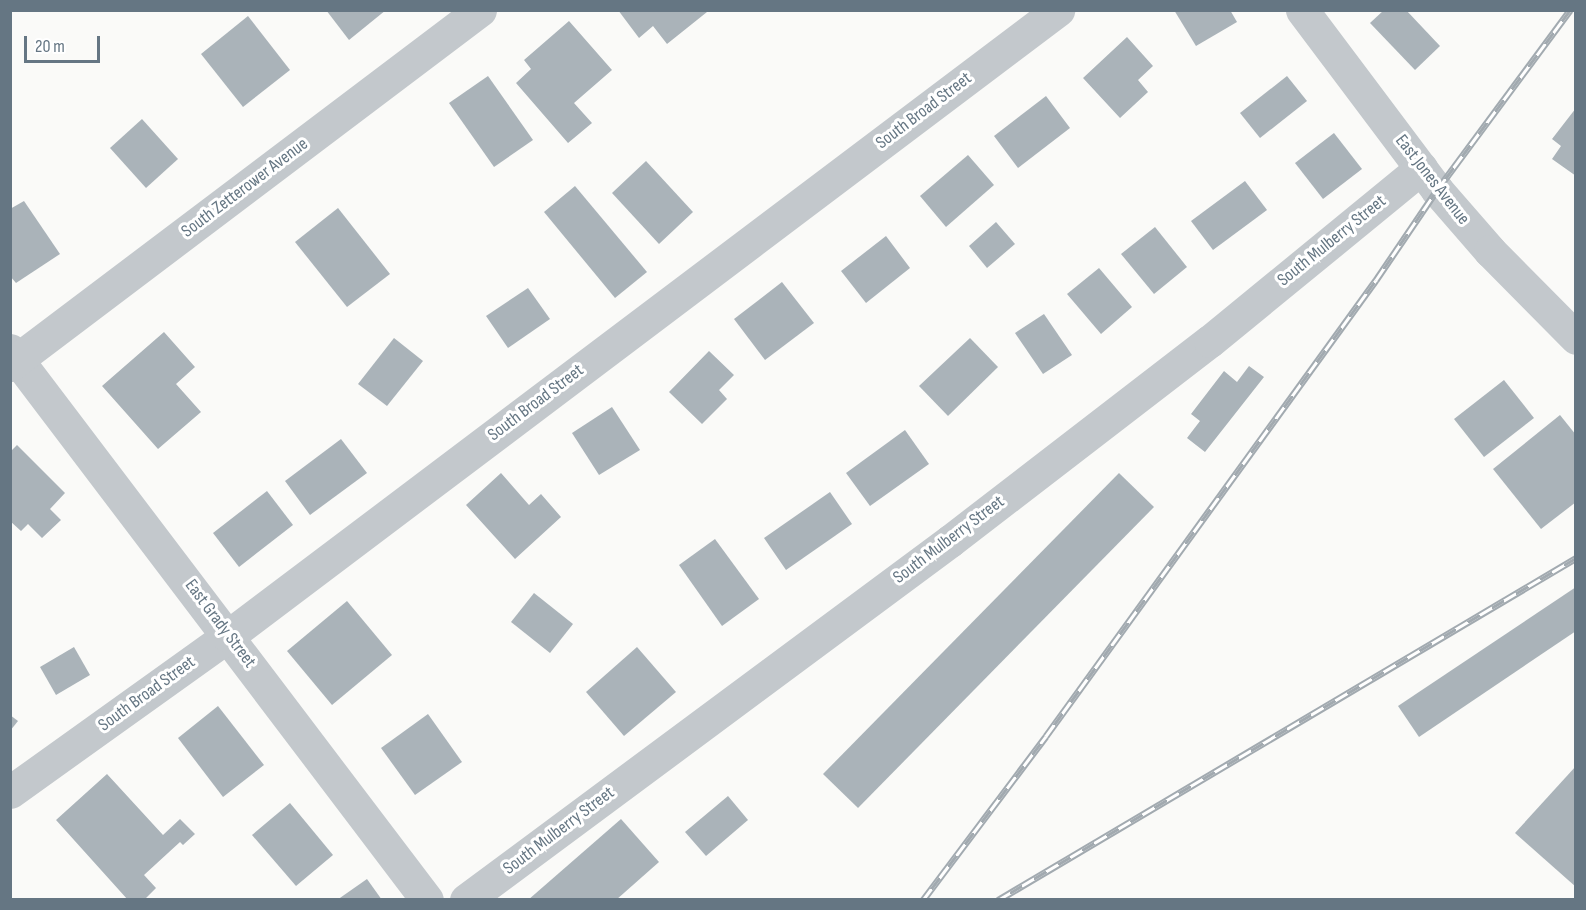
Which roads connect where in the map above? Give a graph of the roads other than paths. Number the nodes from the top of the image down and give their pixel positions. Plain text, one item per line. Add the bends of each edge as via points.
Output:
1 (480, 10) edge
2 (1058, 10) edge
3 (1302, 10) edge
4 (1421, 168) junction
5 (1575, 338) edge
6 (13, 358) edge
7 (228, 636) junction
8 (10, 792) edge
9 (427, 900) edge
10 (466, 900) edge

1 - 6 street, South Zetterower Avenue
2 - 7 street, South Broad Street
3 - 4 street, East Jones Avenue
4 - 5 street, East Jones Avenue via 1490,251
4 - 10 street, South Mulberry Street via 1209,341 987,512
6 - 7 street, East Grady Street
7 - 8 street, South Broad Street
7 - 9 street, East Grady Street

